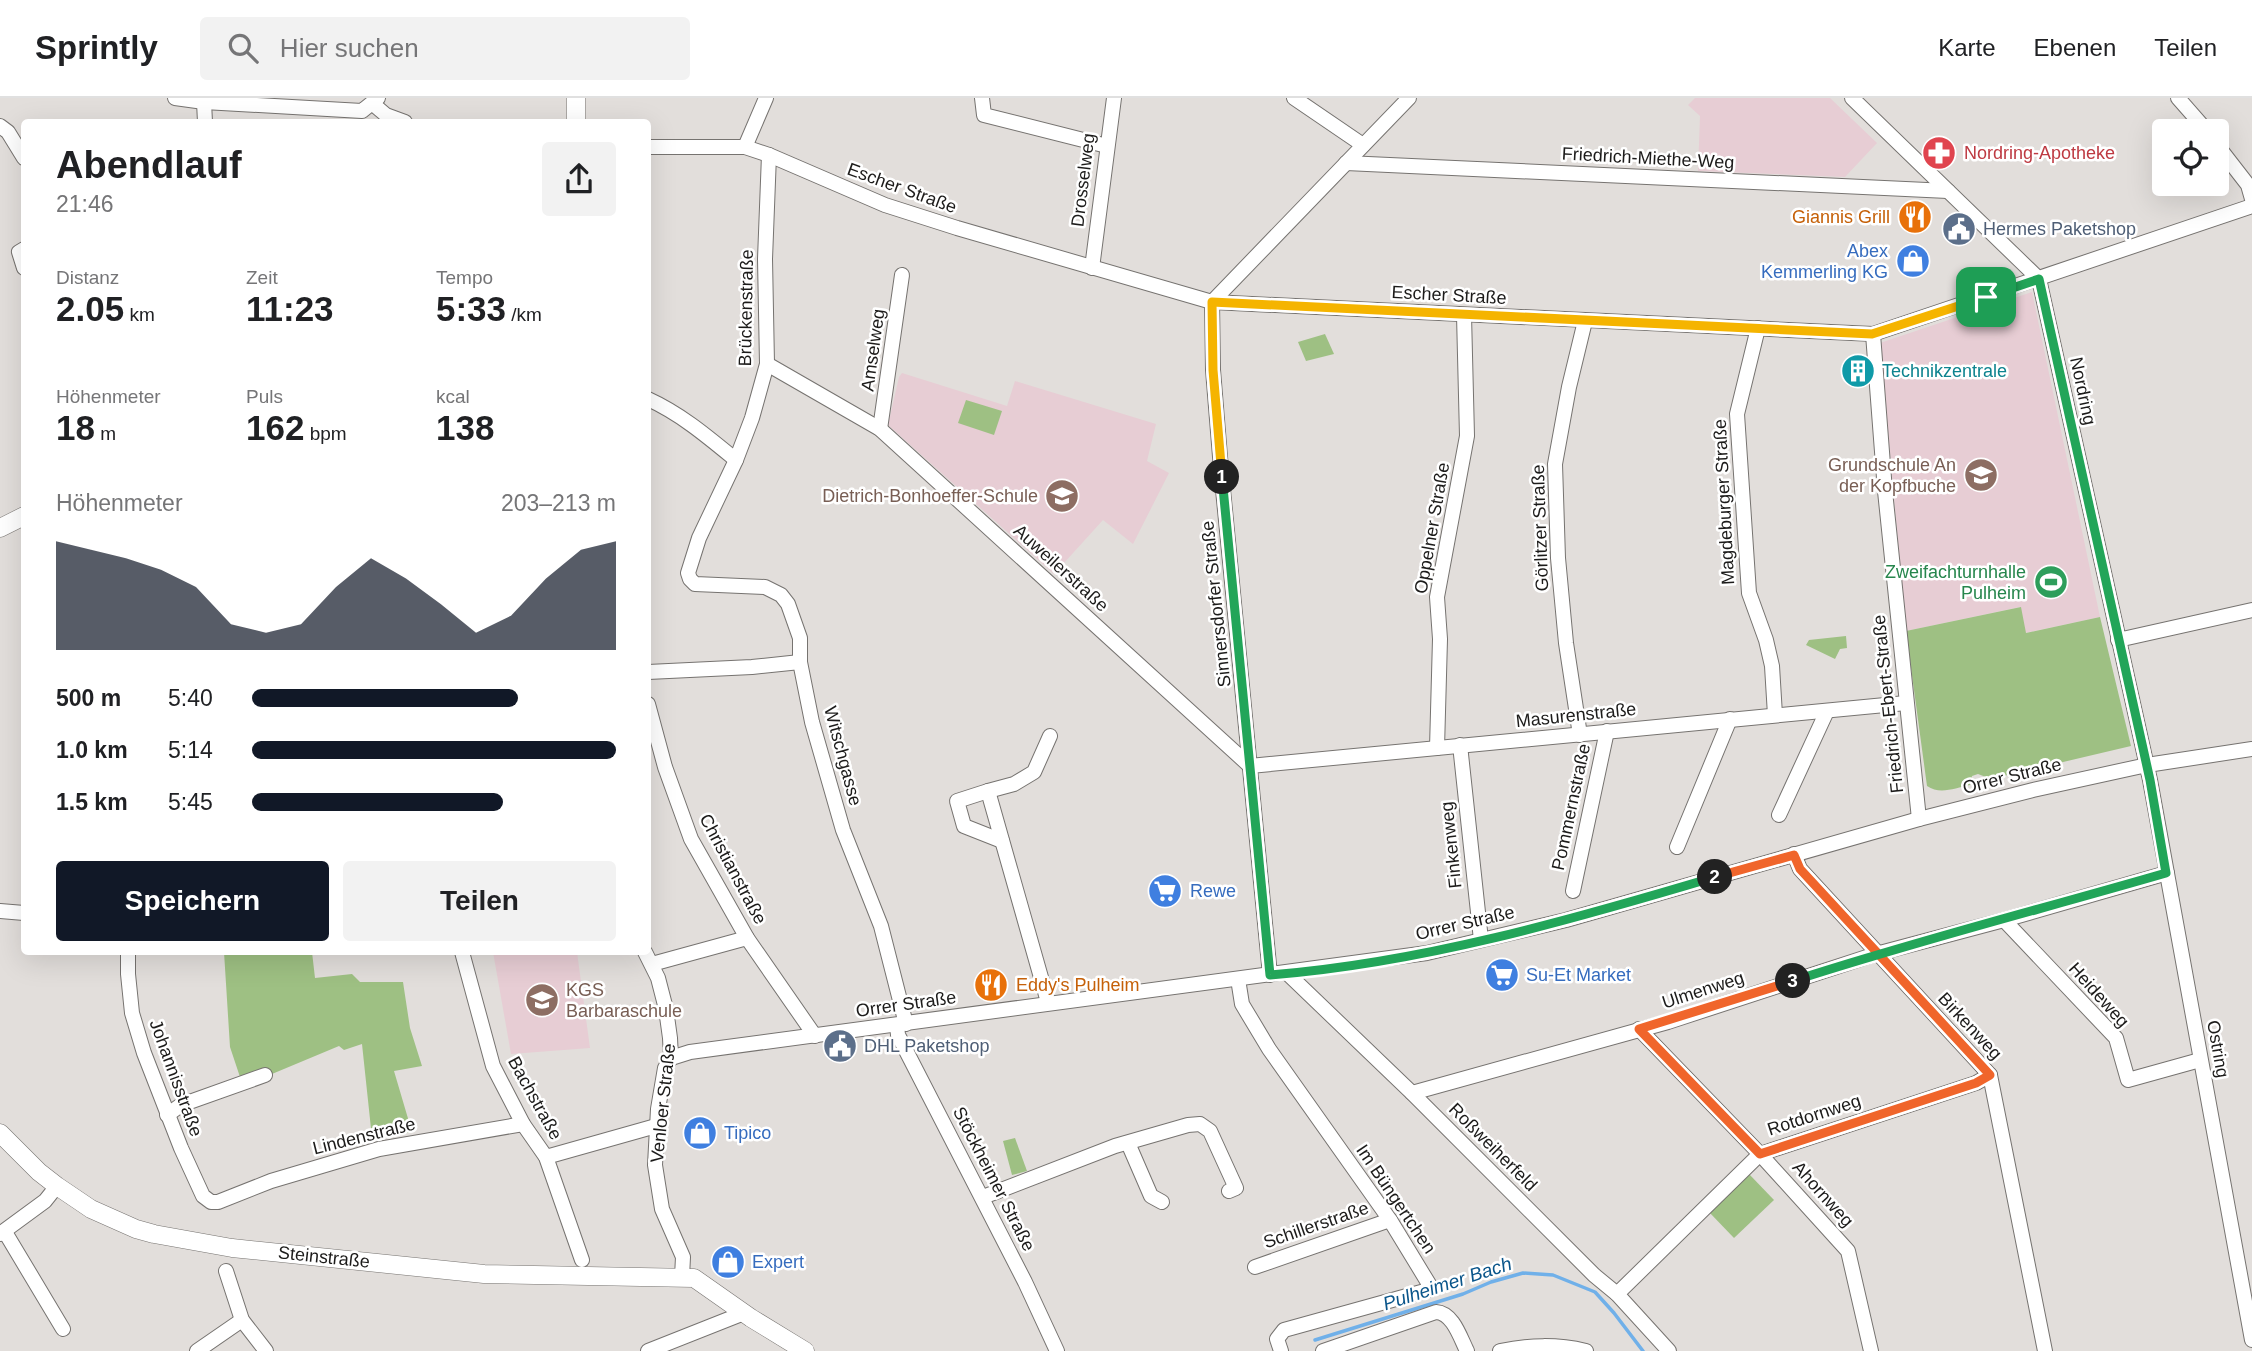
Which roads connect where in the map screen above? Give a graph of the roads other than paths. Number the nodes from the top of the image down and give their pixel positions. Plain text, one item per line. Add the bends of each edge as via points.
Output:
1 (174, 98) edge
2 (576, 98) edge
3 (766, 98) edge
4 (982, 98) edge
5 (1114, 98) edge
6 (1294, 98) edge
7 (1409, 98) edge
8 (1852, 98) edge
9 (2178, 98) edge
10 (375, 101) edge
11 (204, 102) junction
12 (205, 119) edge
13 (397, 119) edge
14 (576, 119) edge
15 (2196, 119) edge
16 (0, 126) edge
17 (1363, 145) junction
18 (1107, 146) junction
19 (651, 147) edge
20 (745, 147) junction
21 (21, 153) edge
22 (769, 155) junction
23 (2229, 160) edge
24 (1346, 163) junction
25 (1948, 191) junction
26 (2252, 199) edge
27 (2252, 206) edge
28 (1092, 268) junction
29 (902, 275) dead end
30 (2039, 279) junction
31 (1212, 302) junction
32 (1464, 315) junction
33 (1585, 321) junction
34 (1758, 328) junction
35 (1872, 334) junction
36 (767, 365) junction
37 (651, 400) edge
38 (880, 429) junction
39 (736, 460) junction
40 (21, 518) edge
41 (0, 528) edge
42 (688, 573) joint
43 (2252, 610) edge
44 (2118, 640) junction
45 (800, 662) junction
46 (651, 672) edge
47 (1906, 703) junction
48 (1827, 711) junction
49 (651, 715) edge
50 (1775, 715) junction
51 (1730, 719) junction
52 (1607, 731) junction
53 (1580, 735) junction
54 (1050, 736) dead end
55 (1460, 746) junction
56 (1437, 748) junction
57 (2252, 749) edge
58 (2147, 765) junction
59 (1250, 766) junction
60 (988, 791) junction
61 (1779, 815) dead end
62 (1919, 819) junction
63 (1002, 841) junction
64 (1677, 847) dead end
65 (1794, 855) junction
66 (2166, 873) junction
67 (1573, 891) dead end
68 (0, 911) edge
69 (21, 913) edge
70 (2004, 920) junction
71 (747, 938) junction
72 (1481, 940) junction
73 (1876, 954) junction
74 (128, 955) edge
75 (463, 955) edge
76 (648, 958) edge
77 (1287, 973) junction
78 (1270, 975) junction
79 (1238, 979) junction
80 (1048, 1002) junction
81 (902, 1025) junction
82 (1639, 1029) junction
83 (815, 1036) junction
84 (671, 1058) junction
85 (2200, 1060) junction
86 (265, 1075) dead end
87 (1990, 1075) junction
88 (1412, 1093) junction
89 (167, 1115) junction
90 (523, 1124) junction
91 (656, 1126) junction
92 (0, 1133) edge
93 (1128, 1143) junction
94 (1760, 1154) junction
95 (546, 1157) junction
96 (57, 1186) junction
97 (1229, 1191) dead end
98 (983, 1197) junction
99 (218, 1202) joint
100 (1162, 1202) dead end
101 (1390, 1220) junction
102 (2, 1233) edge
103 (582, 1261) dead end
104 (1255, 1267) dead end
105 (226, 1271) dead end
106 (682, 1277) junction
107 (1617, 1294) junction
108 (744, 1314) junction
109 (242, 1320) junction
110 (64, 1329) dead end
111 (2252, 1340) edge
112 (652, 1350) edge
113 (197, 1351) edge
114 (266, 1351) edge
115 (805, 1351) edge
116 (1057, 1351) edge
117 (1281, 1351) edge
118 (1324, 1351) edge
119 (1467, 1351) edge
120 (1500, 1351) edge
121 (1586, 1351) edge
122 (1669, 1351) edge
123 (1871, 1351) edge
124 (2045, 1351) edge

1 - 11 street
2 - 14 main road
3 - 20 street
4 - 18 street via 984,114
5 - 18 street, Drosselweg
6 - 17 street
7 - 17 street
8 - 25 street
9 - 15 street
10 - 11 street via 362,111
10 - 13 street via 386,115
11 - 12 street
16 - 21 street
17 - 24 street
18 - 28 street, Drosselweg
19 - 20 street, Escher Straße
20 - 22 street, Escher Straße
22 - 28 street, Escher Straße via 885,205
22 - 36 street, Brückenstraße
23 - 26 street via 2248,185
24 - 25 street, Friedrich-Miethe-Weg
24 - 31 street
25 - 30 street
27 - 30 street, Escher Straße
28 - 31 street, Escher Straße
29 - 38 street, Amselweg
30 - 35 street, Escher Straße
30 - 44 street, Nordring
31 - 32 street, Escher Straße
31 - 59 street, Sinnersdorfer Straße via 1221,469
32 - 33 street, Escher Straße
32 - 56 street, Oppelner Straße via 1467,436 1437,597
33 - 34 street, Escher Straße
33 - 53 street, Görlitzer Straße via 1555,464 1558,558
34 - 35 street, Escher Straße
34 - 50 street, Magdeburger Straße via 1737,414 1749,593 1769,653
35 - 47 street, Friedrich-Ebert-Straße
36 - 38 street, Auweilerstraße
36 - 39 street, Brückenstraße
37 - 39 street
38 - 59 street, Auweilerstraße
39 - 42 street, Brückenstraße via 699,538
40 - 41 main road
42 - 45 street, Witschgasse via 695,584 765,587 781,595 789,604 800,638
43 - 44 street
44 - 58 street, Nordring
45 - 46 street
45 - 81 street, Witschgasse via 843,830 881,926
47 - 48 street, Masurenstraße
47 - 62 street, Friedrich-Ebert-Straße
48 - 50 street, Masurenstraße
48 - 61 street
49 - 71 street, Christianstraße via 691,839
50 - 51 street, Masurenstraße
51 - 52 street, Masurenstraße
51 - 64 street
52 - 53 street, Masurenstraße
52 - 67 street, Pommernstraße
53 - 55 street, Masurenstraße
54 - 60 street via 1034,772
55 - 56 street, Masurenstraße
55 - 72 street, Finkenweg
56 - 59 street, Masurenstraße
57 - 58 street, Orrer Straße
58 - 62 street, Orrer Straße
58 - 66 street, Ostring
59 - 78 street, Sinnersdorfer Straße
60 - 63 street
60 - 63 street via 957,801 964,826
62 - 65 street, Orrer Straße
63 - 80 street
65 - 72 street, Orrer Straße
65 - 73 street, Birkenweg via 1800,869
66 - 70 street, Ulmenweg
66 - 85 street, Ostring
68 - 69 street
70 - 73 street, Ulmenweg
70 - 85 street, Heideweg via 2116,1038 2128,1080
71 - 76 street
71 - 83 street, Christianstraße
72 - 77 street, Orrer Straße via 1427,953
73 - 82 street, Ulmenweg
73 - 87 street, Birkenweg
74 - 89 street, Johannisstraße via 132,1013
75 - 90 street, Bachstraße via 494,1066
76 - 84 street, Venloer Straße via 666,1009
77 - 78 street, Orrer Straße
77 - 88 street, Roßweiherfeld
78 - 79 street, Orrer Straße
79 - 80 street, Orrer Straße
79 - 101 street, Im Büngertchen via 1242,1004 1269,1049
80 - 81 street, Orrer Straße
81 - 83 street, Orrer Straße
81 - 98 street, Stöckheimer Straße via 898,1035
82 - 88 street, Ulmenweg
82 - 94 street, Ahornweg
83 - 84 street, Orrer Straße
84 - 91 street, Venloer Straße via 665,1068
85 - 111 street, Ostring
86 - 89 street via 181,1105
87 - 94 street, Rotdornweg
87 - 124 street, Birkenweg
88 - 107 street, Roßweiherfeld
89 - 99 street, Johannisstraße via 203,1196
90 - 95 street, Bachstraße
90 - 99 street, Lindenstraße via 379,1149
91 - 95 street
91 - 106 street, Venloer Straße via 658,1192 683,1257
92 - 96 main road, Steinstraße
93 - 97 street via 1200,1124 1210,1131 1236,1188
93 - 98 street
93 - 100 street via 1151,1196
94 - 107 street, Rotdornweg
94 - 123 street, Ahornweg via 1848,1251
95 - 103 street, Bachstraße
96 - 102 street via 45,1201
96 - 106 main road, Steinstraße via 91,1209 136,1229 232,1248 484,1274
98 - 116 street, Stöckheimer Straße
101 - 104 street, Schillerstraße
101 - 117 street, Im Büngertchen via 1432,1289 1284,1330 1277,1339
102 - 110 street
105 - 109 street
106 - 108 main road via 694,1278
107 - 122 street, Roßweiherfeld
108 - 112 street
108 - 115 main road
109 - 113 street
109 - 114 street
118 - 119 street via 1436,1312 1449,1317
120 - 121 street via 1560,1345

